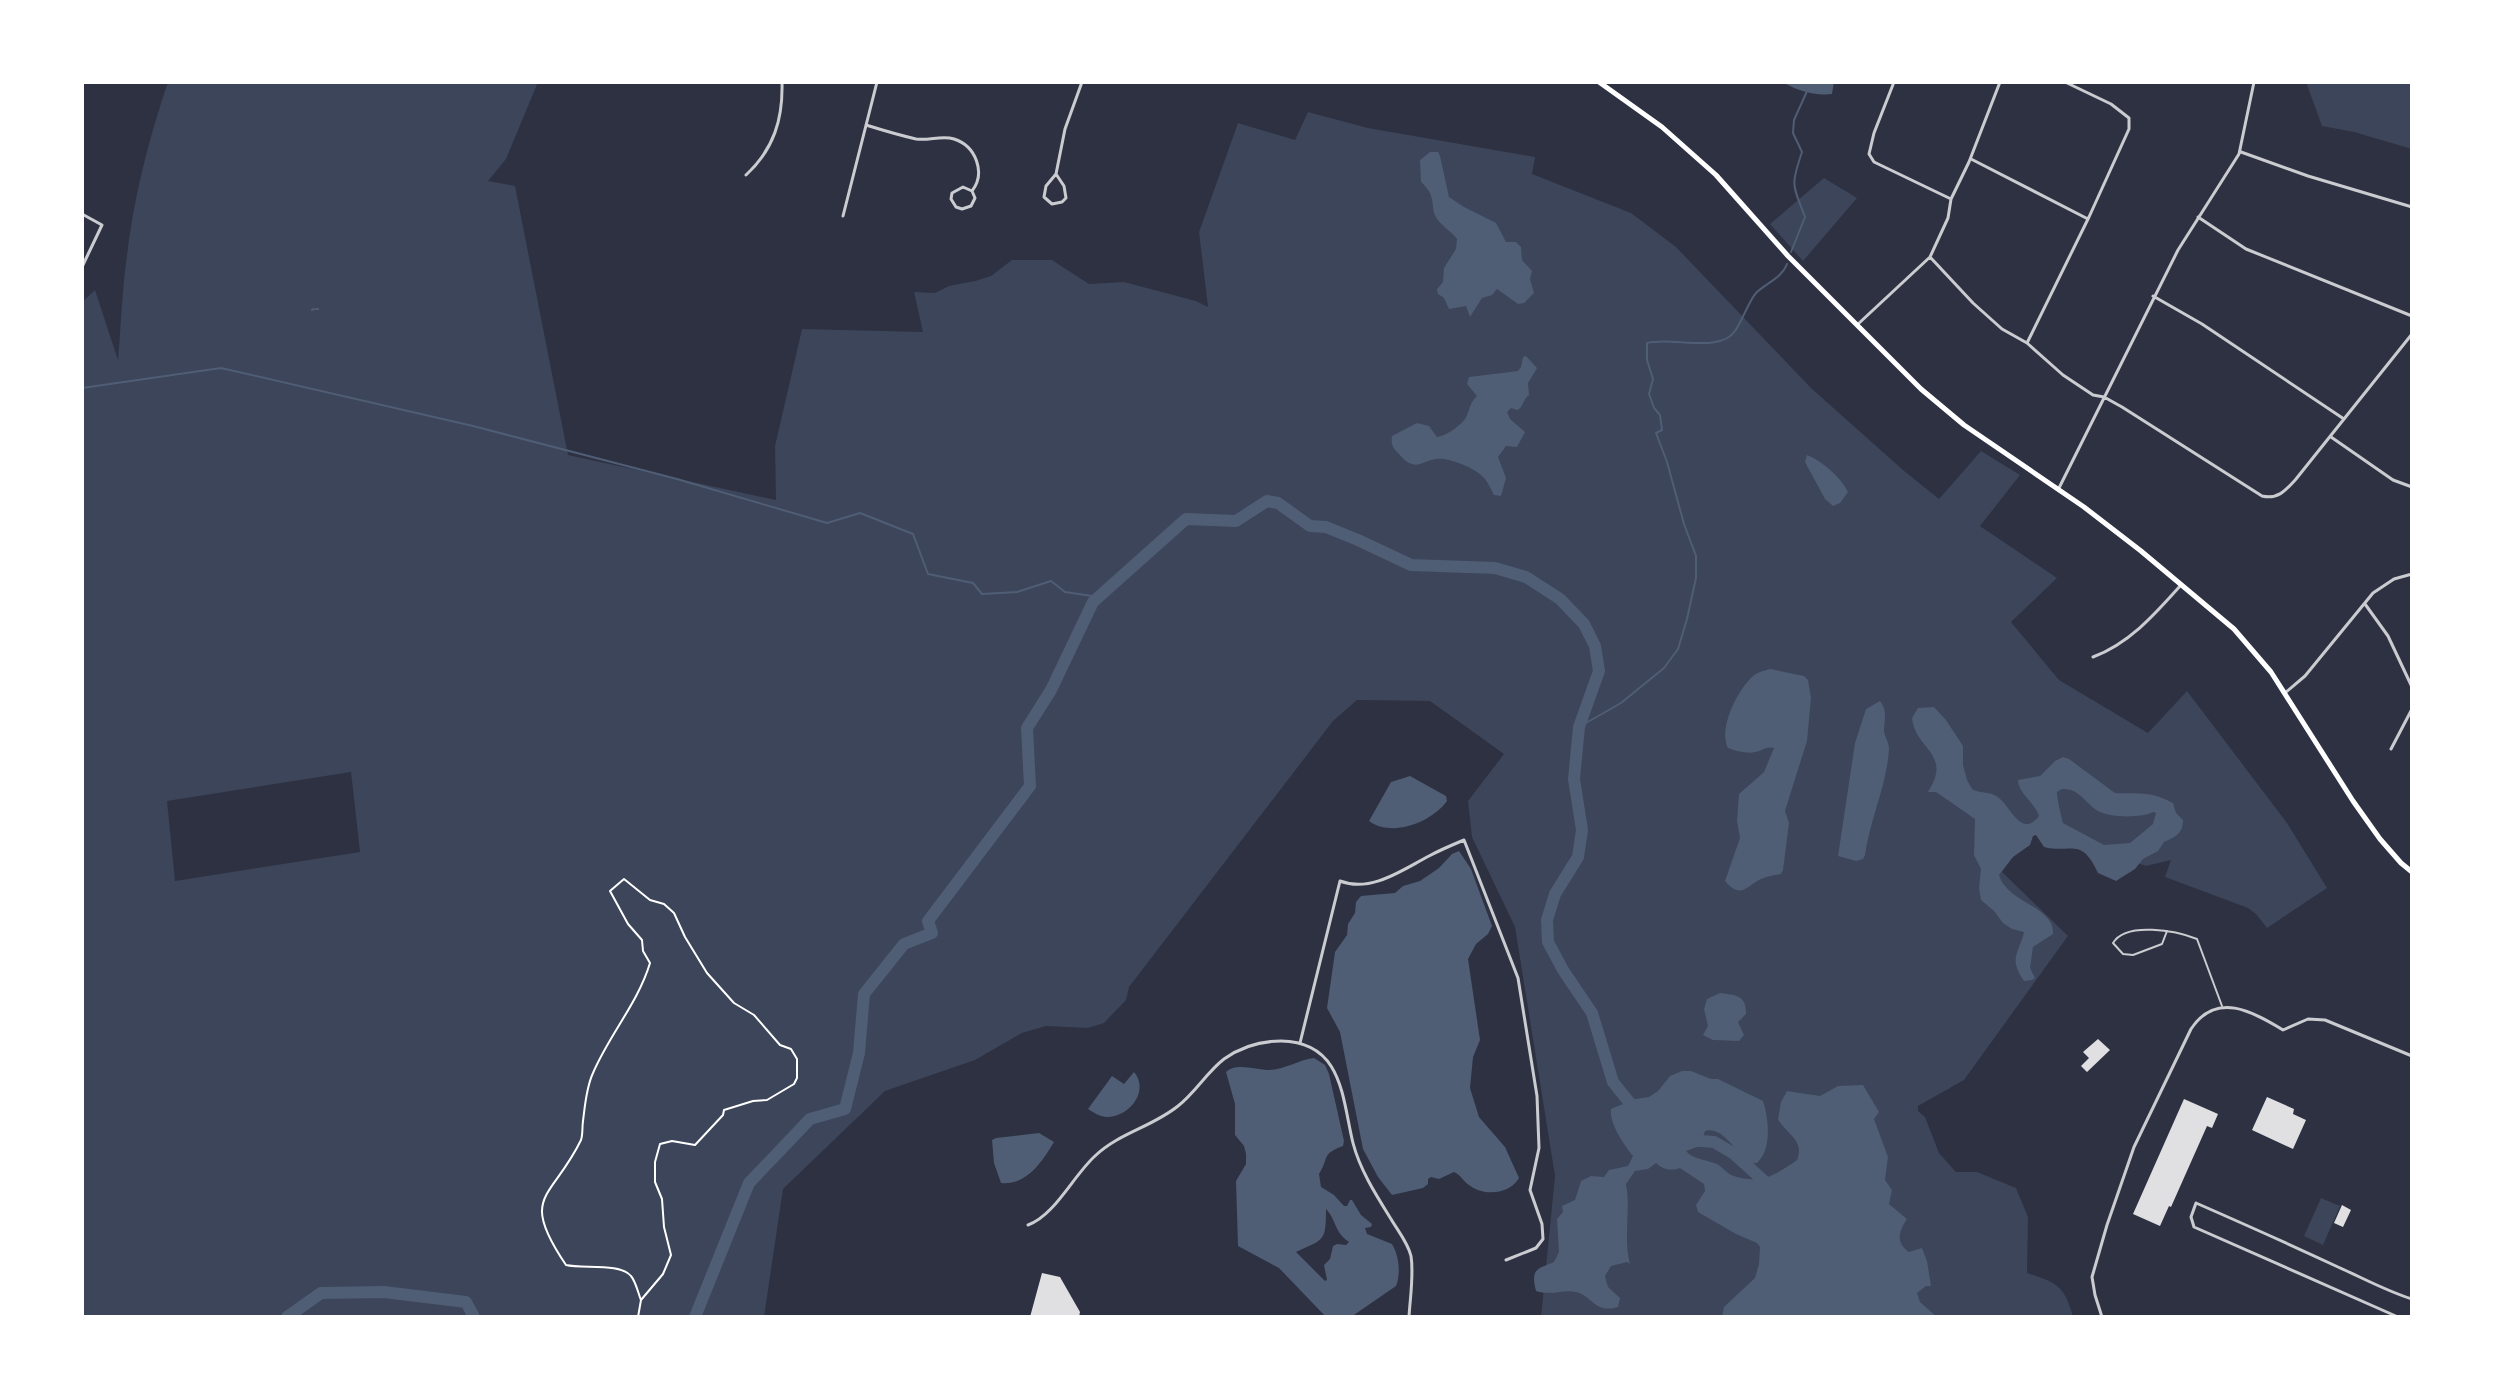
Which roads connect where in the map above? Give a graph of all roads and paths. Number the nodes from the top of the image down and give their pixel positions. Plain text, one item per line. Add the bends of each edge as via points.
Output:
1 (782, 82) edge
2 (877, 82) edge
3 (1082, 82) edge
4 (1599, 82) edge
5 (1894, 82) edge
6 (2000, 82) edge
7 (2065, 82) edge
8 (2254, 82) edge
9 (866, 125) junction
10 (2240, 151) junction
11 (1970, 159) junction
12 (1056, 174) junction
13 (746, 175) dead end
14 (972, 191) junction
15 (1951, 199) junction
16 (2412, 207) edge
17 (82, 214) edge
18 (843, 216) dead end
19 (2198, 217) junction
20 (2088, 219) junction
21 (1930, 257) junction
22 (82, 267) edge
23 (2153, 296) junction
24 (2412, 316) edge
25 (1857, 325) junction
26 (2412, 334) edge
27 (2027, 343) junction
28 (2104, 397) junction
29 (2344, 419) junction
30 (2330, 437) junction
31 (2412, 487) edge
32 (2058, 490) junction
33 (2412, 574) edge
34 (2181, 585) junction
35 (2365, 604) junction
36 (2093, 657) dead end
37 (2412, 687) edge
38 (2285, 693) junction
39 (2412, 709) edge
40 (2391, 749) dead end
41 (2412, 872) edge
42 (2167, 931) junction
43 (2222, 1007) junction
44 (1300, 1043) junction
45 (2412, 1056) edge
46 (1028, 1225) dead end
47 (1506, 1260) dead end
48 (2412, 1299) edge
49 (641, 1300) junction
50 (638, 1317) edge
51 (1409, 1317) edge
52 (2102, 1317) edge
53 (2398, 1317) edge

1 - 13 street via 782,110 773,141
2 - 9 street
3 - 12 street
4 - 25 main road via 1716,175
5 - 15 street via 1869,154 1874,162
6 - 11 street
7 - 20 street via 2129,118 2129,129
8 - 10 street
9 - 14 street via 918,139 956,139 977,161 979,177
9 - 18 street
10 - 16 street
10 - 19 street
11 - 15 street
11 - 20 street
12 - 12 street via 1066,192 1062,202 1052,204 1044,192
14 - 14 street via 963,187 952,193 956,207 971,206
15 - 21 street
17 - 22 street via 102,225
19 - 23 street
19 - 24 street via 2246,249
20 - 27 street
21 - 25 street
21 - 27 street via 2002,329
23 - 28 street
23 - 29 street
25 - 32 main road via 1964,425
26 - 29 street
27 - 28 street via 2063,375
28 - 30 street via 2268,497 2287,489
28 - 32 street
29 - 30 street
30 - 31 street
32 - 34 main road
33 - 35 street via 2394,579
34 - 36 street via 2137,631
34 - 38 main road via 2234,629
35 - 37 street via 2388,636
35 - 38 street
38 - 41 main road via 2362,814
39 - 40 street
42 - 42 lane via 2124,933 2113,943 2123,954 2133,955 2162,944
42 - 43 lane via 2197,939
43 - 45 street via 2240,1009 2283,1030 2308,1019 2325,1020
43 - 52 street via 2205,1014 2191,1029 2134,1147 2092,1277
44 - 46 street via 1263,1043 1231,1055 1177,1107 1097,1154 1045,1214
44 - 47 street via 1340,881 1388,878 1464,840 1518,978 1537,1096 1539,1148 1530,1190 1543,1239 1536,1248
44 - 51 street via 1331,1064 1355,1151 1407,1246
48 - 53 street via 2196,1203 2194,1227
49 - 49 path via 671,1255 655,1182 660,1144 695,1145 724,1110 767,1100 794,1084 797,1059 707,973 674,913 624,879 610,891 612,898 642,940 650,963 592,1075 583,1136 541,1210 552,1244 566,1265 628,1272
49 - 50 path

